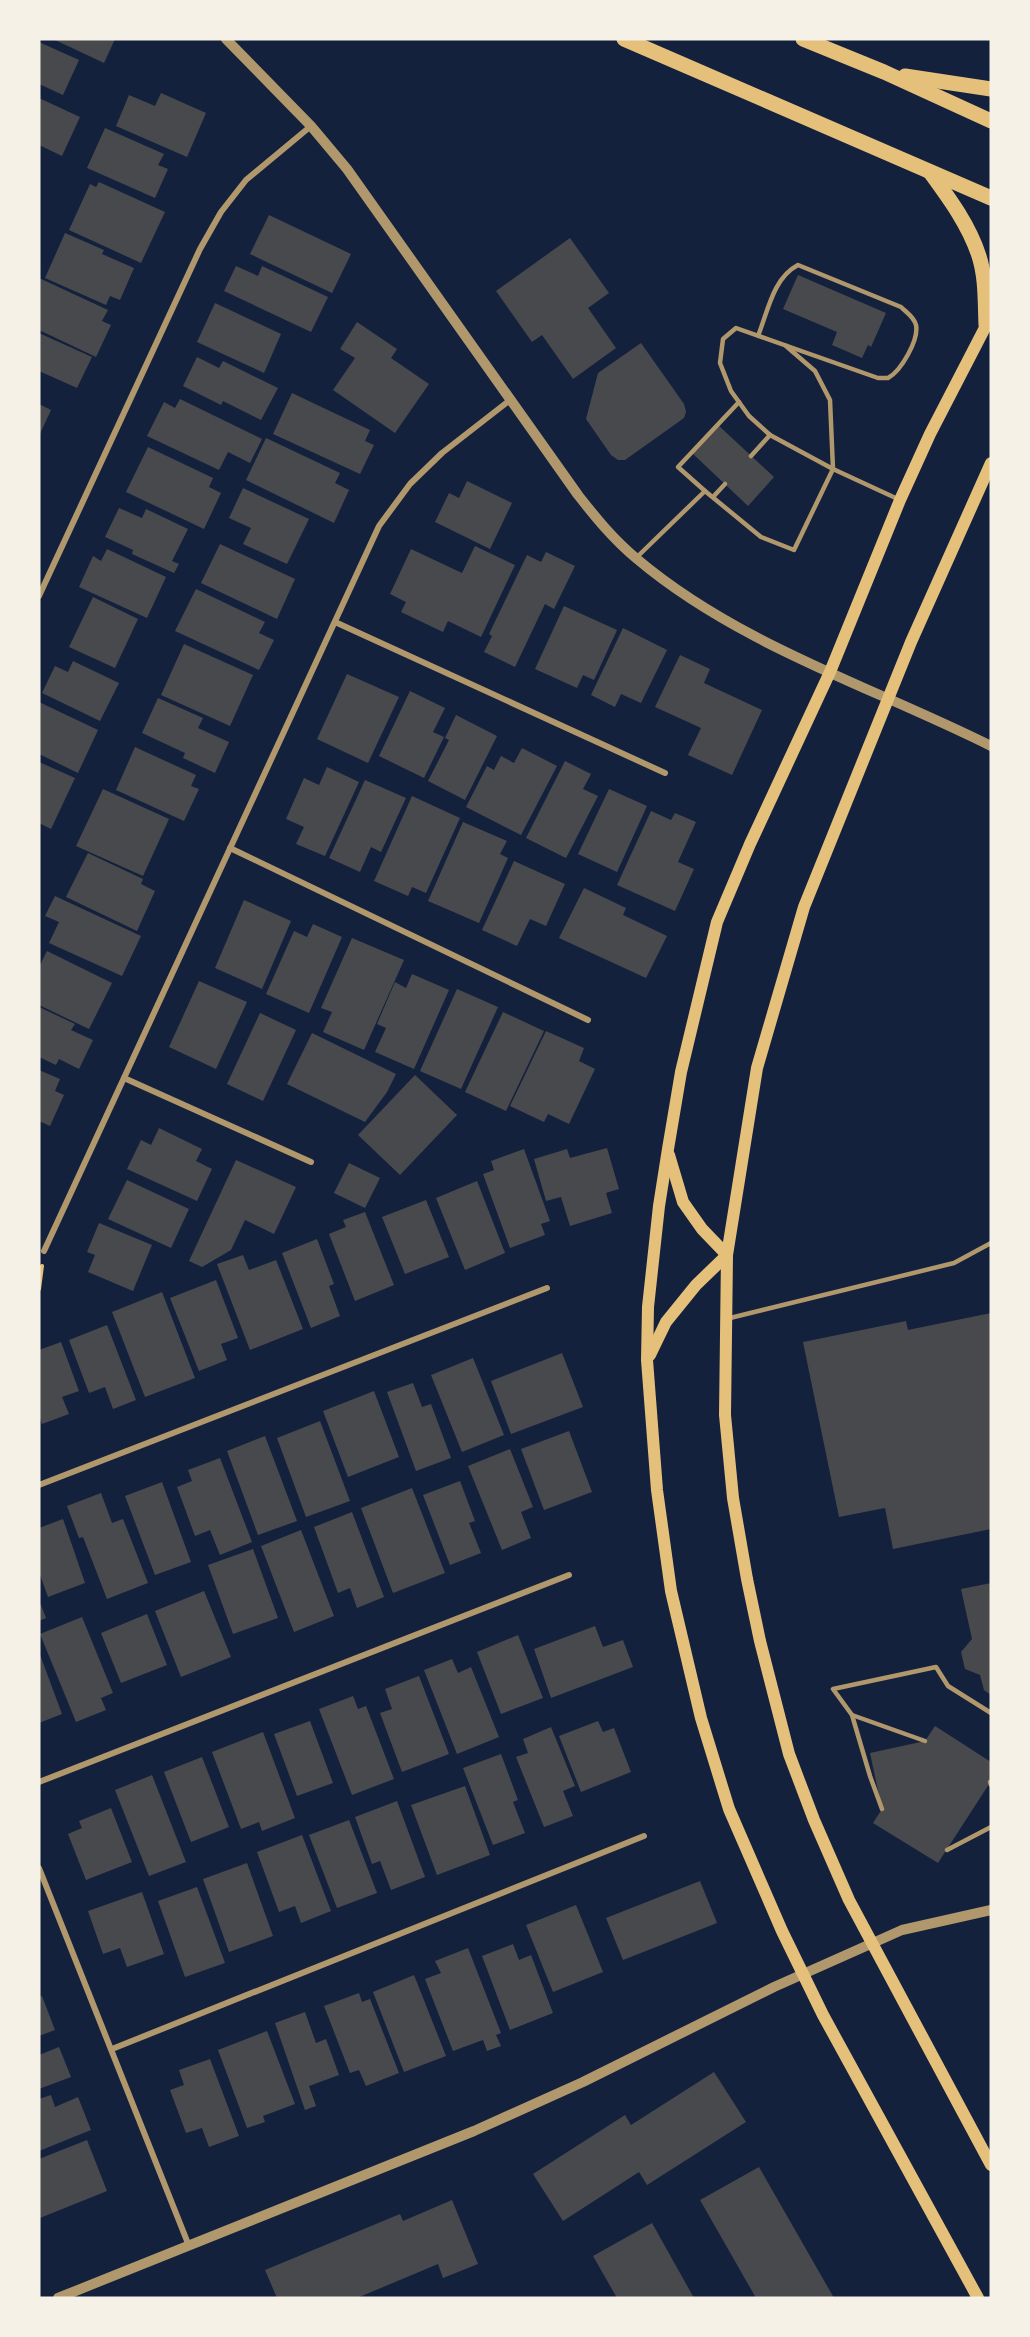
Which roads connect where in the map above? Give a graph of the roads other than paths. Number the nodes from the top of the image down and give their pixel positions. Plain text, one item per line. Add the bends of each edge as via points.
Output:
1 (226, 39) edge
2 (624, 39) edge
3 (803, 39) edge
4 (884, 72) junction
5 (991, 89) edge
6 (991, 120) edge
7 (311, 126) junction
8 (929, 170) junction
9 (991, 198) edge
10 (989, 321) edge
11 (758, 336) junction
12 (783, 344) junction
13 (510, 400) junction
14 (739, 402) junction
15 (770, 435) junction
16 (751, 456) dead end
17 (991, 463) edge
18 (833, 469) junction
19 (725, 484) dead end
20 (705, 491) junction
21 (713, 497) junction
22 (900, 500) junction
23 (636, 558) junction
24 (39, 596) edge
25 (335, 622) junction
26 (830, 672) junction
27 (888, 698) junction
28 (991, 747) edge
29 (666, 773) dead end
30 (230, 848) junction
31 (588, 1020) dead end
32 (124, 1078) junction
33 (668, 1149) junction
34 (311, 1162) dead end
35 (991, 1243) edge
36 (44, 1251) dead end
37 (728, 1255) junction
38 (547, 1288) dead end
39 (726, 1319) junction
40 (647, 1360) junction
41 (39, 1485) edge
42 (568, 1575) dead end
43 (991, 1713) edge
44 (852, 1715) junction
45 (925, 1741) dead end
46 (39, 1782) edge
47 (882, 1809) dead end
48 (991, 1827) edge
49 (644, 1836) dead end
50 (947, 1850) dead end
51 (39, 1868) edge
52 (991, 1910) edge
53 (871, 1943) junction
54 (802, 1974) junction
55 (112, 2049) junction
56 (991, 2165) edge
57 (189, 2246) junction
58 (58, 2298) edge
59 (978, 2298) edge

1 - 7 street
2 - 8 main road
3 - 4 main road
4 - 5 main road
4 - 6 main road
7 - 13 street via 346,169
7 - 24 street via 246,180 220,212
8 - 9 main road
8 - 10 main road via 960,215 980,257
10 - 22 main road
11 - 12 lane
11 - 12 lane via 780,280 798,266 901,307 916,325 916,335 901,367 888,378 878,378
11 - 14 lane via 736,328 723,339 720,363
12 - 18 lane via 814,371 830,400
13 - 23 street via 578,495
13 - 25 street via 442,453 410,484 379,526
14 - 15 lane
14 - 20 lane via 678,467
15 - 16 lane
15 - 18 lane
17 - 27 main road
18 - 21 lane via 794,550 761,537
18 - 22 lane
19 - 21 lane
20 - 21 lane
20 - 23 lane
22 - 26 main road
23 - 26 street via 712,613
25 - 29 street
25 - 30 street
26 - 27 street
26 - 33 main road via 717,922 681,1072
27 - 28 street
27 - 37 main road via 804,907 767,1033 757,1068
30 - 31 street
30 - 32 street
32 - 34 street
32 - 36 street
33 - 37 main road via 682,1202
33 - 40 main road via 648,1307
35 - 39 lane via 954,1263
37 - 39 main road
37 - 40 main road via 696,1285 666,1322
38 - 41 street
39 - 53 main road via 725,1415 733,1498 760,1641 789,1754 849,1900
40 - 54 main road via 665,1554 701,1718 729,1809
42 - 46 street
43 - 44 lane via 948,1686 936,1667 833,1689
44 - 45 lane
44 - 47 lane
48 - 50 lane
49 - 55 street
51 - 55 street
52 - 53 street via 902,1930
53 - 54 street
53 - 56 main road
54 - 57 street via 474,2131
54 - 59 main road
55 - 57 street
57 - 58 street

